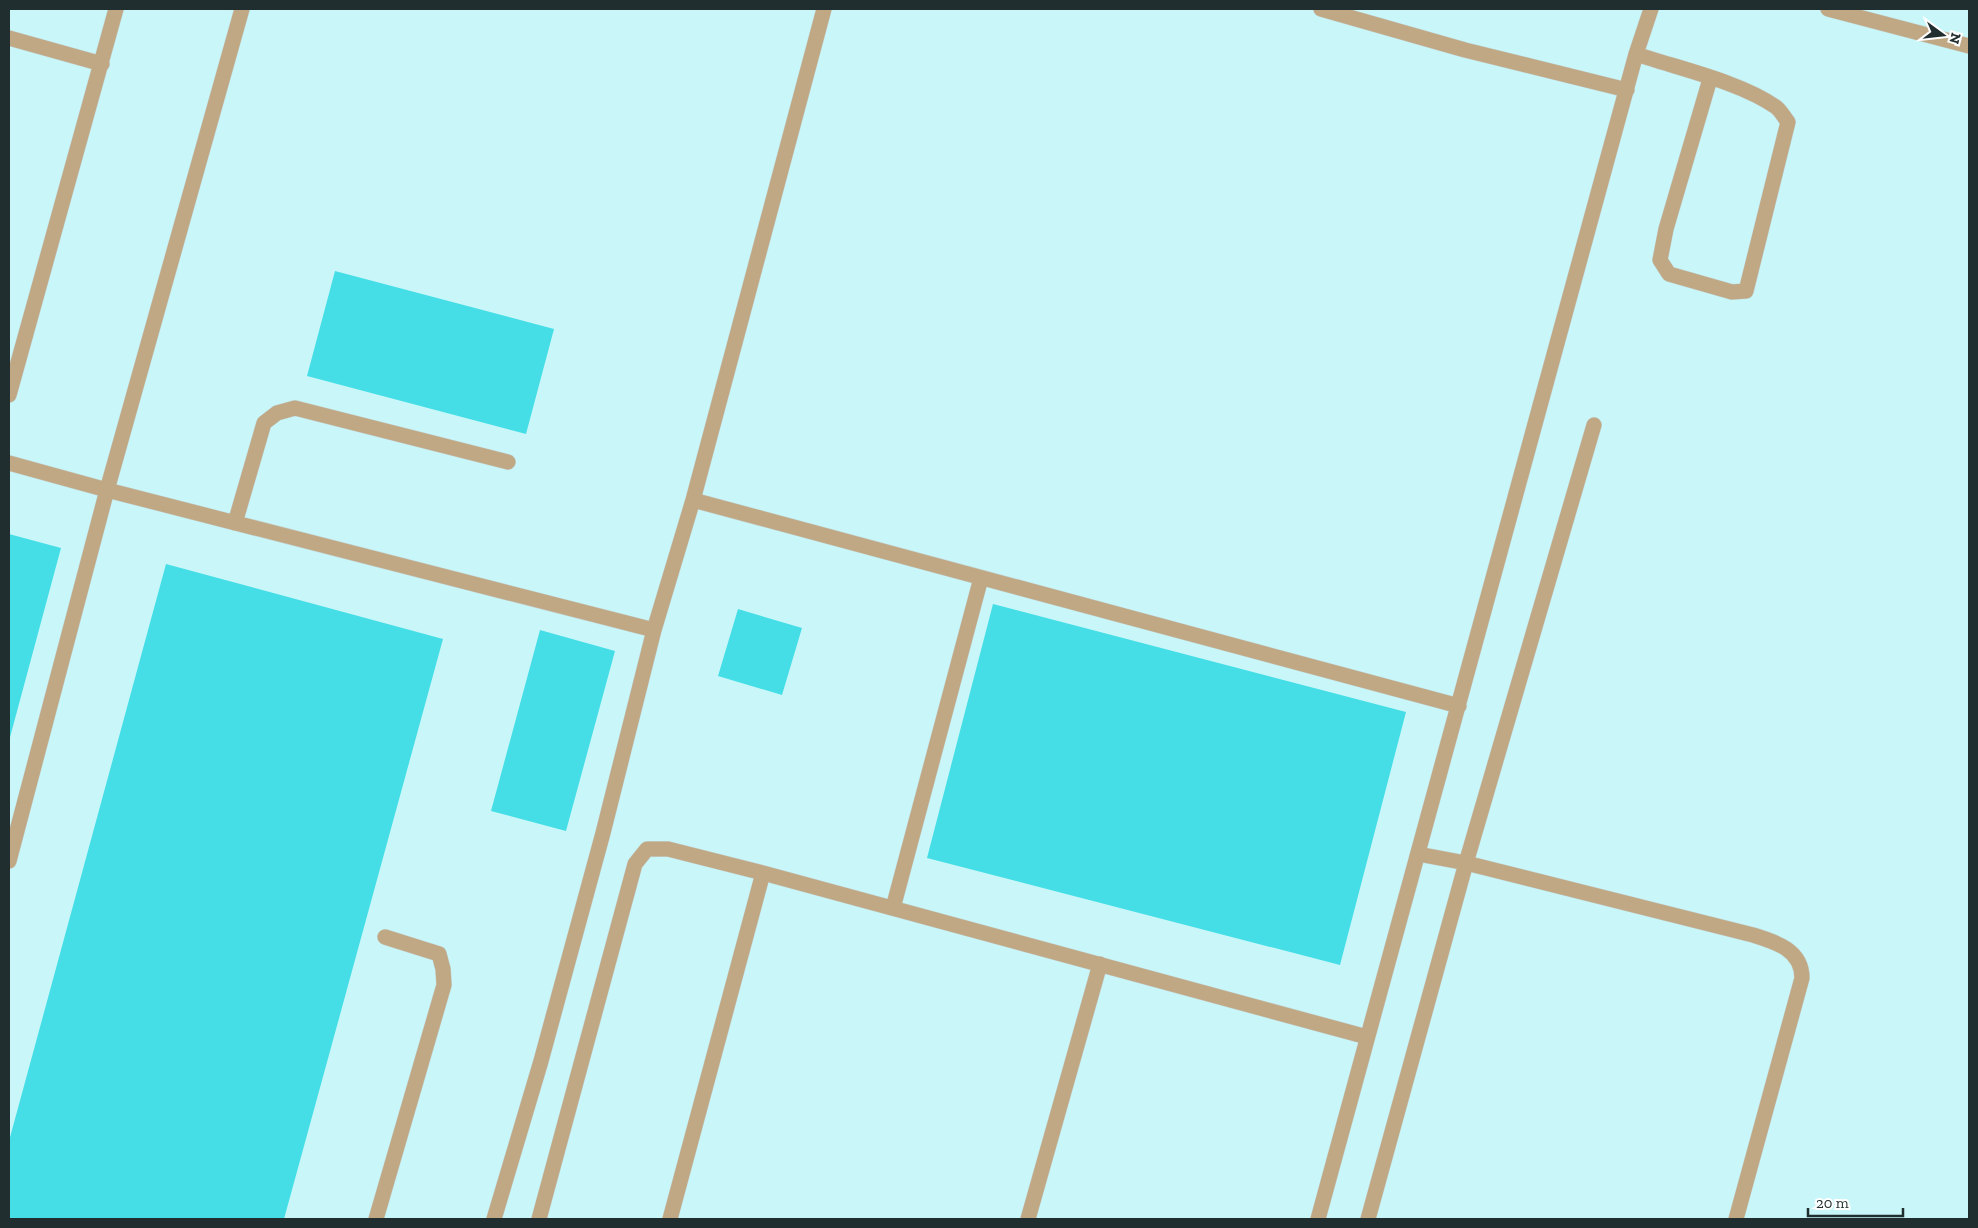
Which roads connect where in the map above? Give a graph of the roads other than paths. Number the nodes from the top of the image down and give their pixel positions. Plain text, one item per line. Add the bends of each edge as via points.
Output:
1 (116, 9) edge
2 (242, 9) edge
3 (824, 9) edge
4 (1321, 9) edge
5 (1651, 9) edge
6 (1828, 9) edge
7 (9, 38) edge
8 (1969, 46) edge
9 (1636, 54) junction
10 (102, 64) junction
11 (1710, 78) junction
12 (1627, 90) junction
13 (9, 395) edge
14 (1594, 425) dead end
15 (508, 462) dead end
16 (9, 463) edge
17 (106, 490) junction
18 (693, 500) junction
19 (235, 523) junction
20 (981, 578) junction
21 (654, 630) junction
22 (1459, 706) junction
23 (1418, 854) junction
24 (9, 860) edge
25 (1466, 863) junction
26 (764, 873) junction
27 (893, 908) junction
28 (385, 937) dead end
29 (1100, 964) junction
30 (1367, 1037) junction
31 (376, 1219) edge
32 (494, 1219) edge
33 (539, 1219) edge
34 (670, 1219) edge
35 (1028, 1219) edge
36 (1318, 1219) edge
37 (1368, 1219) edge
38 (1736, 1219) edge

1 - 10 lane
2 - 17 lane
3 - 18 lane
4 - 12 lane via 1465,50
5 - 9 lane
6 - 8 lane
7 - 10 lane
9 - 11 lane
9 - 12 lane
10 - 13 lane
11 - 11 lane via 1744,90 1777,108 1788,122 1746,291 1732,292 1668,274 1660,260
12 - 22 lane
14 - 25 lane
15 - 19 lane via 294,408 277,413 264,423
16 - 17 lane
17 - 19 lane
17 - 24 lane
18 - 20 lane
18 - 21 lane
19 - 21 lane
20 - 22 lane
20 - 27 lane
21 - 32 lane via 549,1032
22 - 23 lane
23 - 25 lane
23 - 30 lane
25 - 37 lane
25 - 38 lane via 1753,935 1791,951 1802,971 1802,978
26 - 27 lane
26 - 33 lane via 668,849 647,850 635,864
26 - 34 lane
27 - 29 lane
28 - 31 lane via 439,954 444,969 444,985
29 - 30 lane
29 - 35 lane
30 - 36 lane

